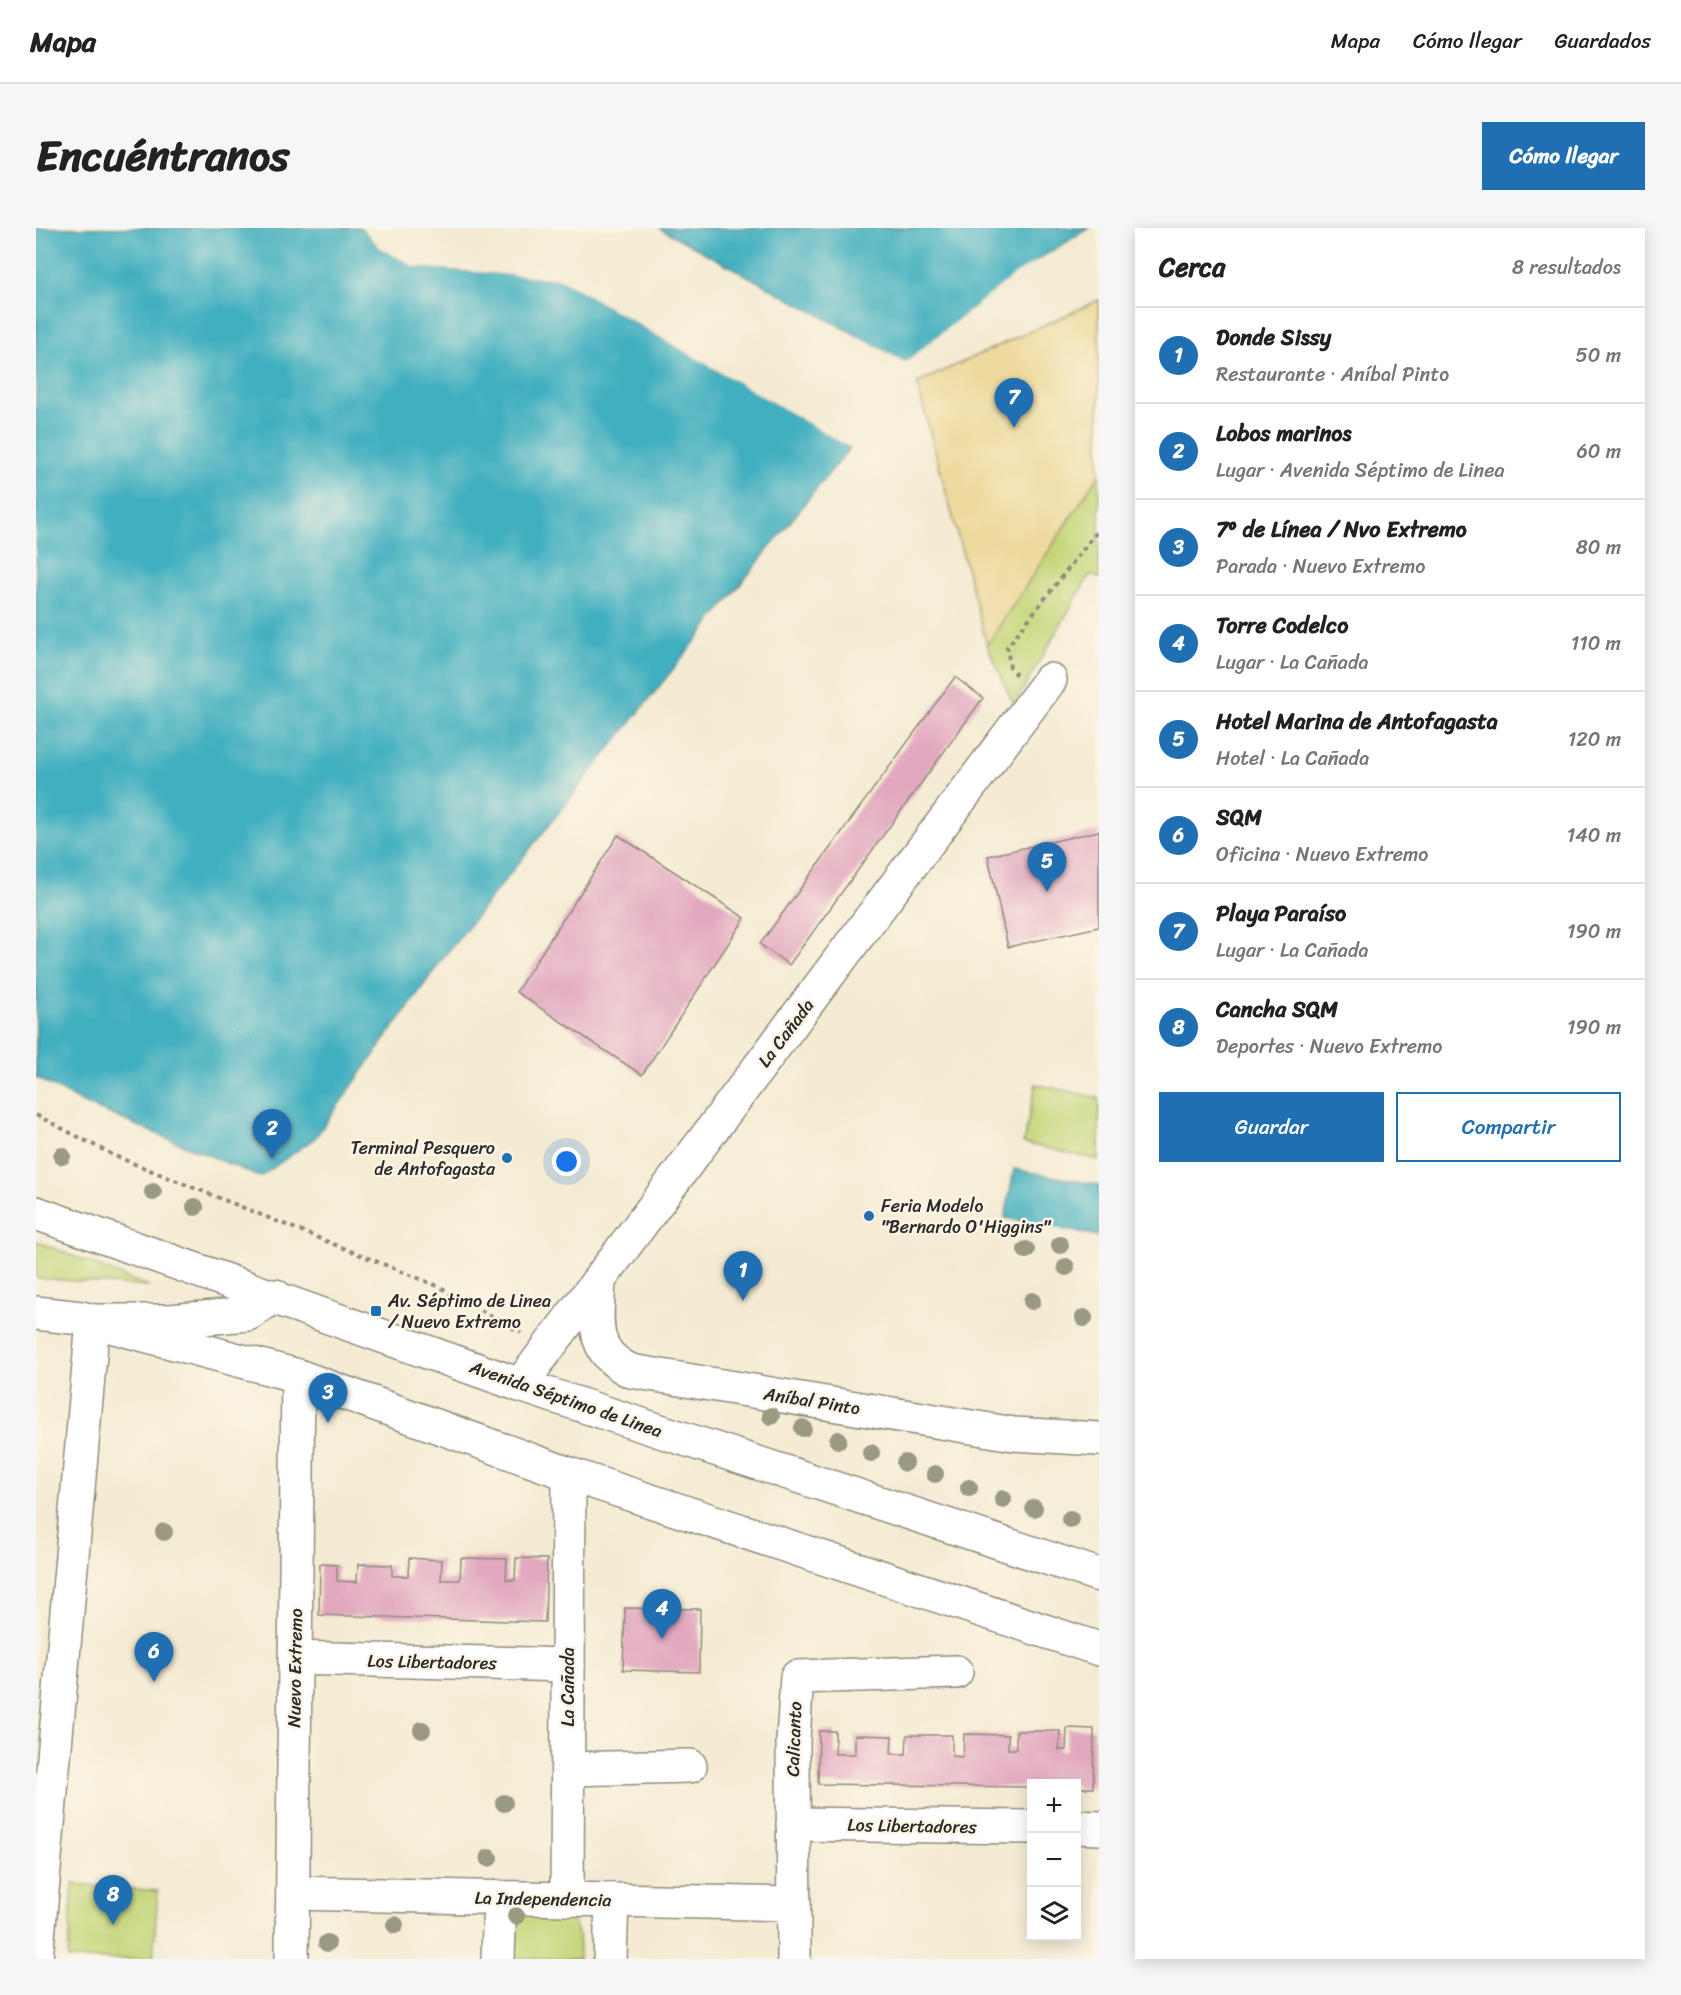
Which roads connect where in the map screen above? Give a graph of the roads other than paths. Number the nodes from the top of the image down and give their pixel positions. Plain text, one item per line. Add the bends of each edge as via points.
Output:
1 (1044, 690) road end
2 (36, 1213) edge
3 (599, 1281) junction
4 (275, 1296) junction
5 (36, 1313) edge
6 (93, 1322) junction
7 (298, 1376) junction
8 (520, 1385) junction
9 (1099, 1439) edge
10 (569, 1474) junction
11 (1099, 1575) edge
12 (1099, 1649) edge
13 (295, 1658) junction
14 (568, 1665) junction
15 (956, 1672) dead end
16 (690, 1766) dead end
17 (568, 1769) junction
18 (793, 1824) junction
19 (1027, 1827) edge
20 (1081, 1827) edge
21 (1099, 1827) edge
22 (293, 1893) junction
23 (500, 1898) junction
24 (567, 1899) junction
25 (612, 1900) junction
26 (794, 1904) junction
27 (36, 1959) edge
28 (292, 1959) edge
29 (498, 1959) edge
30 (610, 1959) edge
31 (794, 1959) edge

1 - 3 main road, La Cañada
2 - 4 main road, Avenida Séptimo de Linea
3 - 8 main road, La Cañada
3 - 9 main road, Aníbal Pinto via 596,1329 614,1363 631,1371 1014,1434
4 - 6 main road via 248,1314
4 - 8 main road, Avenida Séptimo de Linea
5 - 6 main road
6 - 7 main road
6 - 27 main road
7 - 10 main road
7 - 13 main road, Nuevo Extremo
8 - 11 main road, Avenida Séptimo de Linea
10 - 12 main road
10 - 14 main road, La Cañada
13 - 14 main road, Los Libertadores
13 - 22 main road, Nuevo Extremo
14 - 17 main road, La Cañada
15 - 18 main road, Calicanto via 797,1677 792,1740
16 - 17 main road
17 - 24 main road, La Cañada
18 - 19 main road, Los Libertadores
18 - 26 main road, Calicanto
20 - 21 main road
22 - 23 main road, La Independencia
22 - 28 main road, Nuevo Extremo
23 - 24 main road, La Independencia
23 - 29 main road
24 - 25 main road, La Independencia
25 - 26 main road, La Independencia
25 - 30 main road
26 - 31 main road, Calicanto

